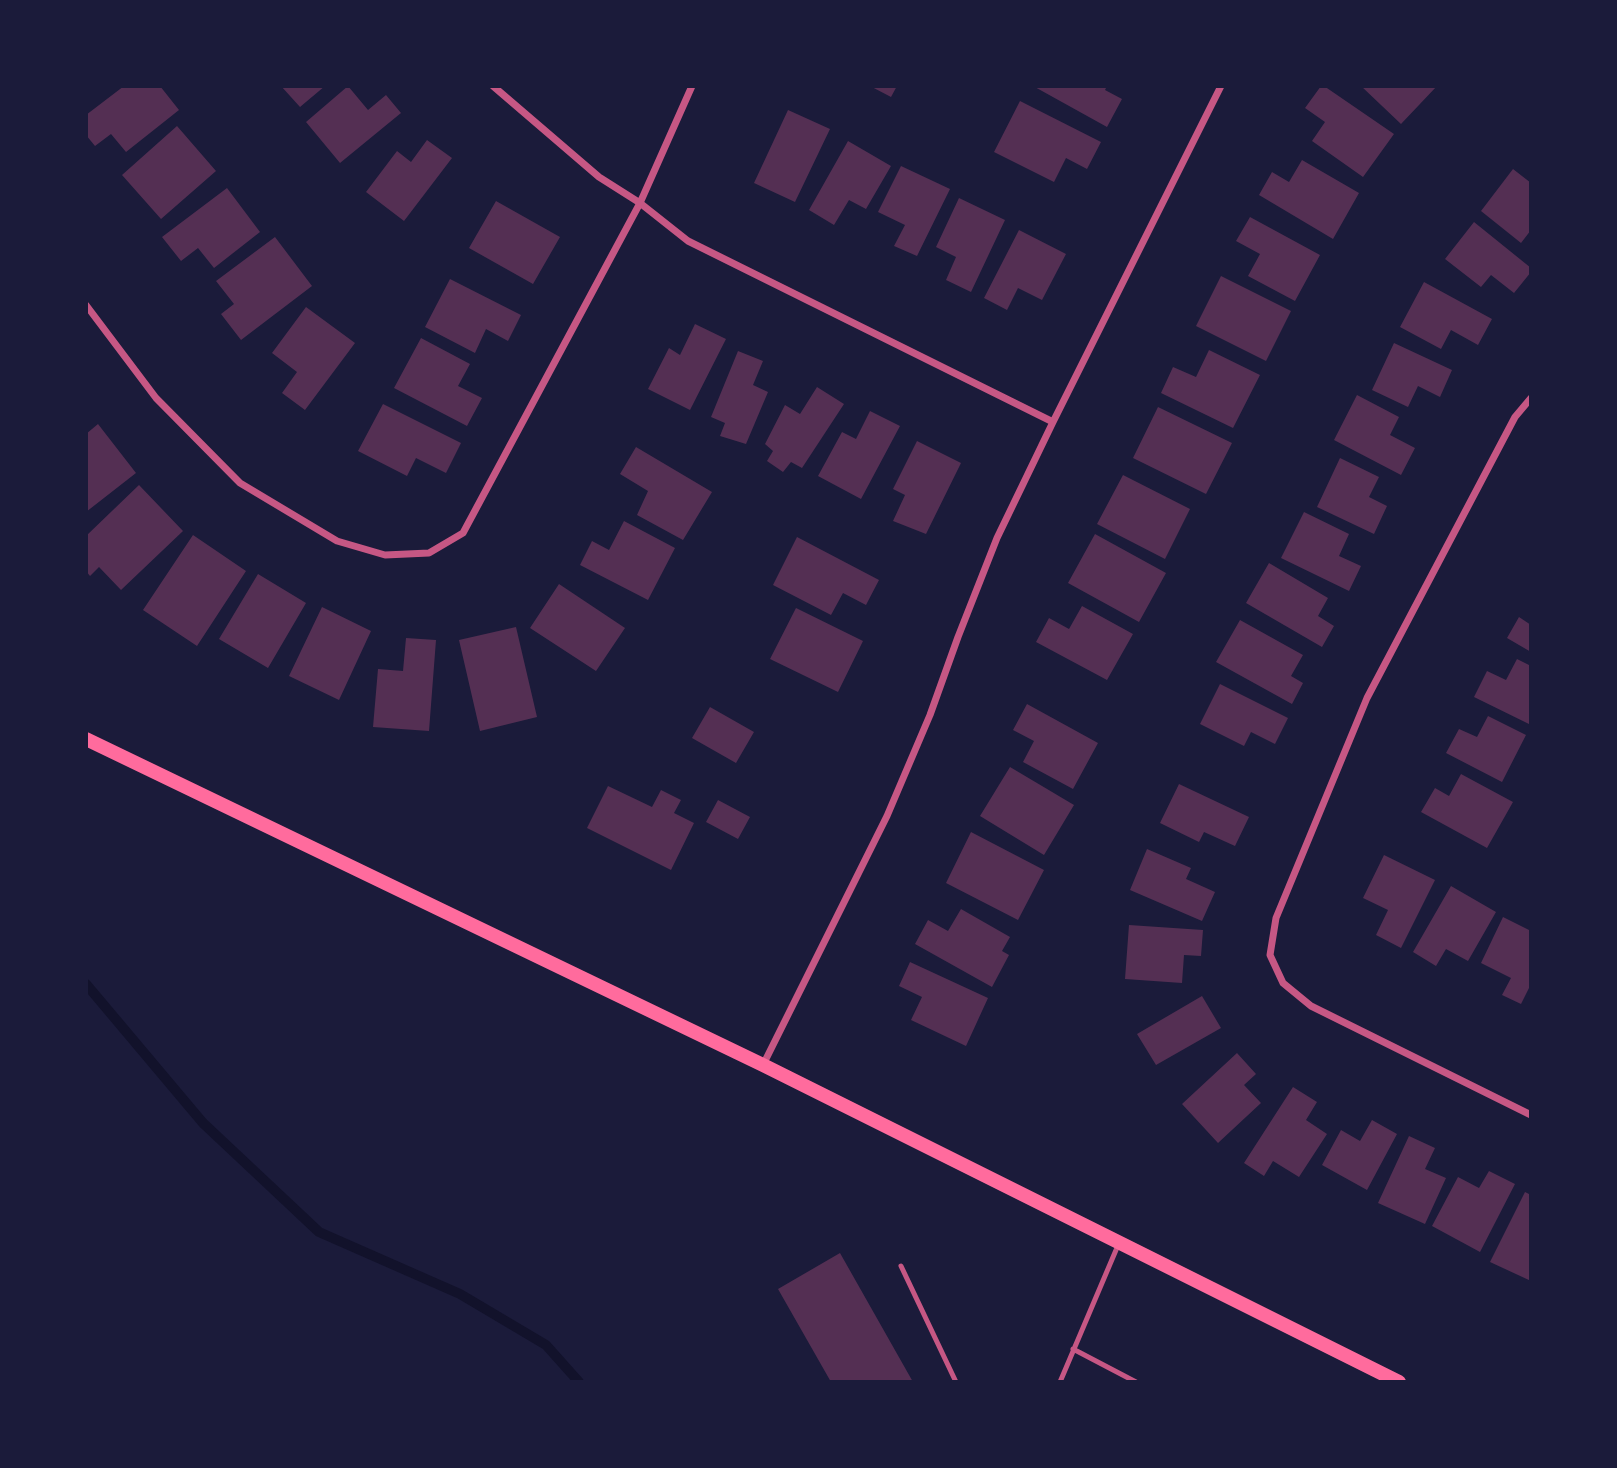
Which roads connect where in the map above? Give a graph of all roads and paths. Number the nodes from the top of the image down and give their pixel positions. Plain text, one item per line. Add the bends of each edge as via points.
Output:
1 (493, 86) edge
2 (692, 86) edge
3 (1221, 86) edge
4 (640, 203) junction
5 (86, 304) edge
6 (1531, 398) edge
7 (1053, 422) junction
8 (86, 739) edge
9 (763, 1065) junction
10 (1531, 1115) edge
11 (1119, 1242) junction
12 (901, 1266) dead end
13 (1073, 1349) junction
14 (956, 1382) edge
15 (1060, 1382) edge
16 (1136, 1382) edge
17 (1399, 1382) edge

1 - 4 street via 599,177
2 - 4 street
3 - 7 street
4 - 5 street via 463,533 429,552 384,555 337,541 240,483 156,398
4 - 7 street via 688,241
6 - 10 street via 1515,417 1367,698 1276,918 1270,955 1283,983 1311,1006
7 - 9 street via 997,538 887,816
8 - 9 main road
9 - 11 main road
11 - 13 lane
11 - 17 main road
12 - 14 lane
13 - 15 lane
13 - 16 lane

